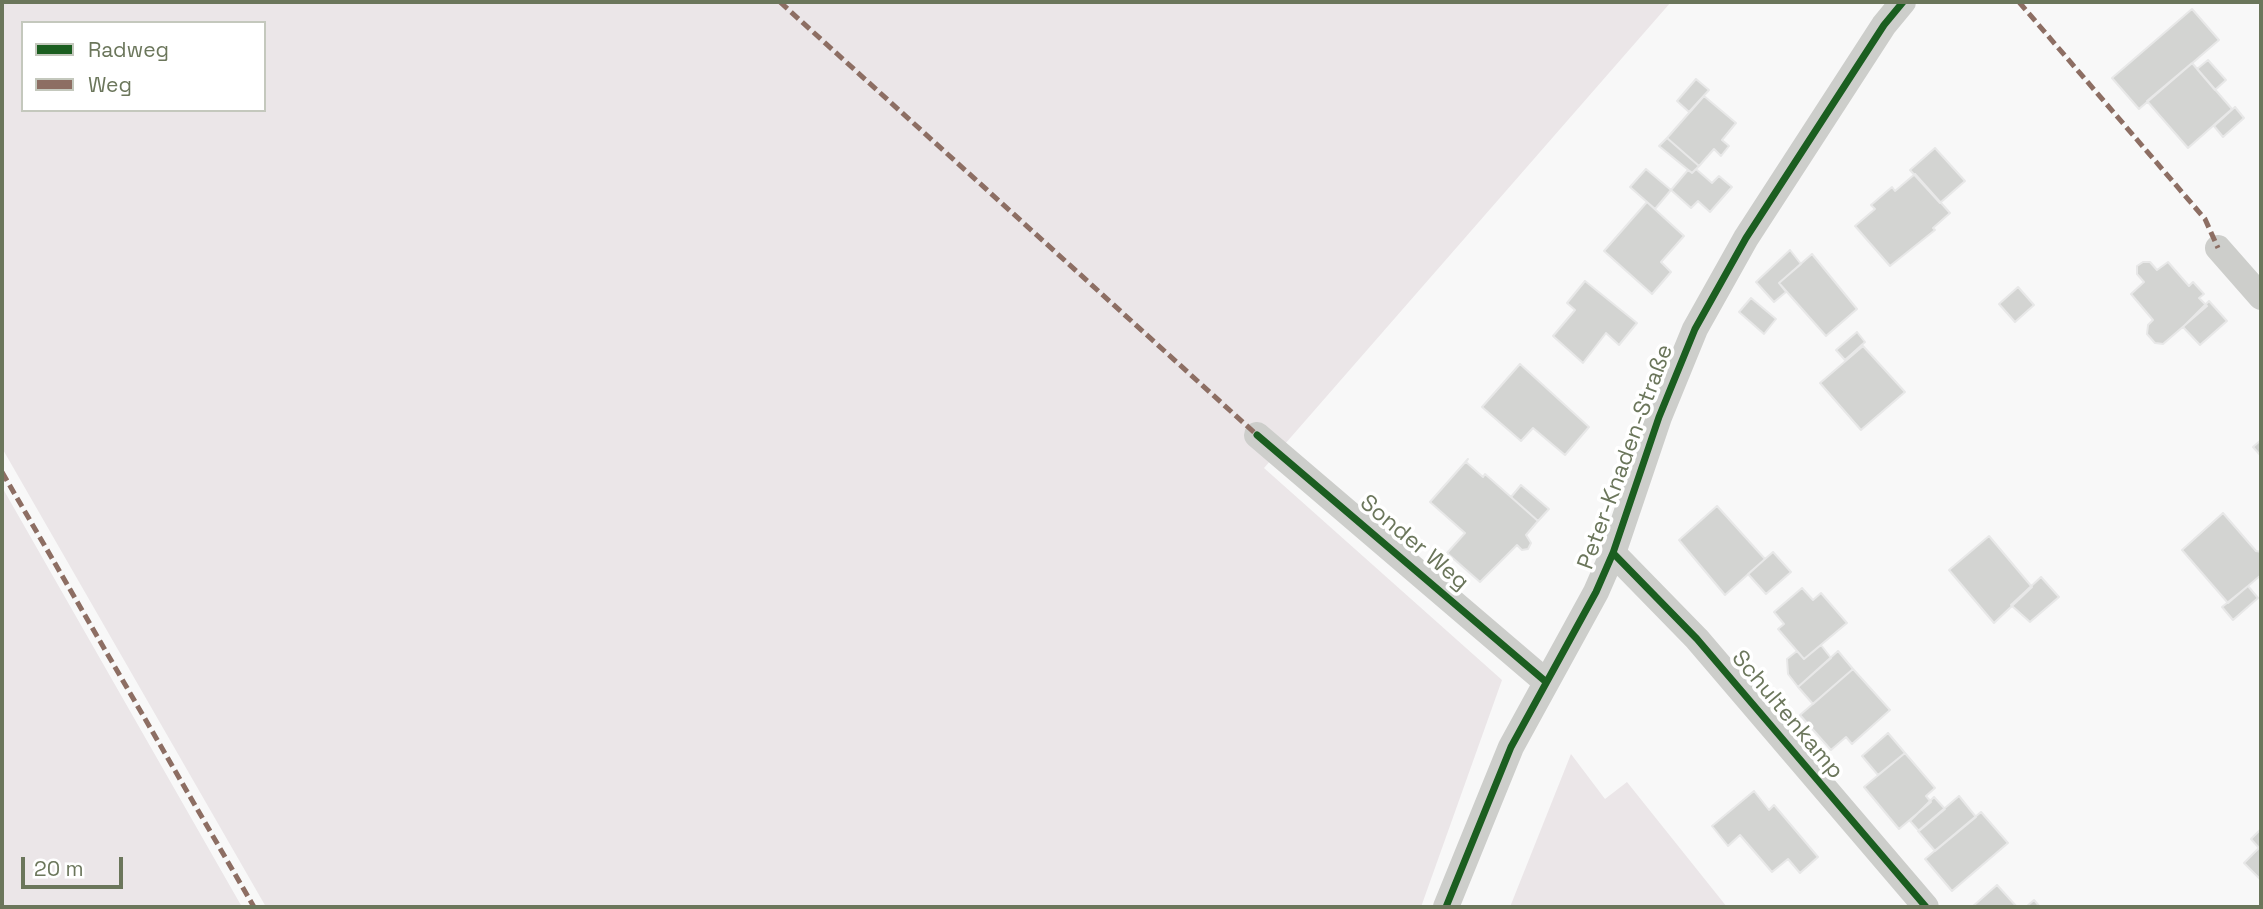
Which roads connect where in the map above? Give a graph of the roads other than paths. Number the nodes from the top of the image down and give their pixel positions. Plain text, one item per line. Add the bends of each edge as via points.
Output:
1 (1903, 2) edge
2 (2218, 248) dead end
3 (2261, 297) edge
4 (1257, 435) dead end
5 (1613, 554) junction
6 (1545, 681) junction
7 (1446, 907) edge
8 (1926, 907) edge

1 - 5 street, Peter-Knaden-Straße via 1745,239 1706,307 1659,417
2 - 3 street
4 - 6 street, Sonder Weg
5 - 6 street, Peter-Knaden-Straße
5 - 8 street, Schultenkamp via 1697,639
6 - 7 street, Peter-Knaden-Straße via 1499,773

